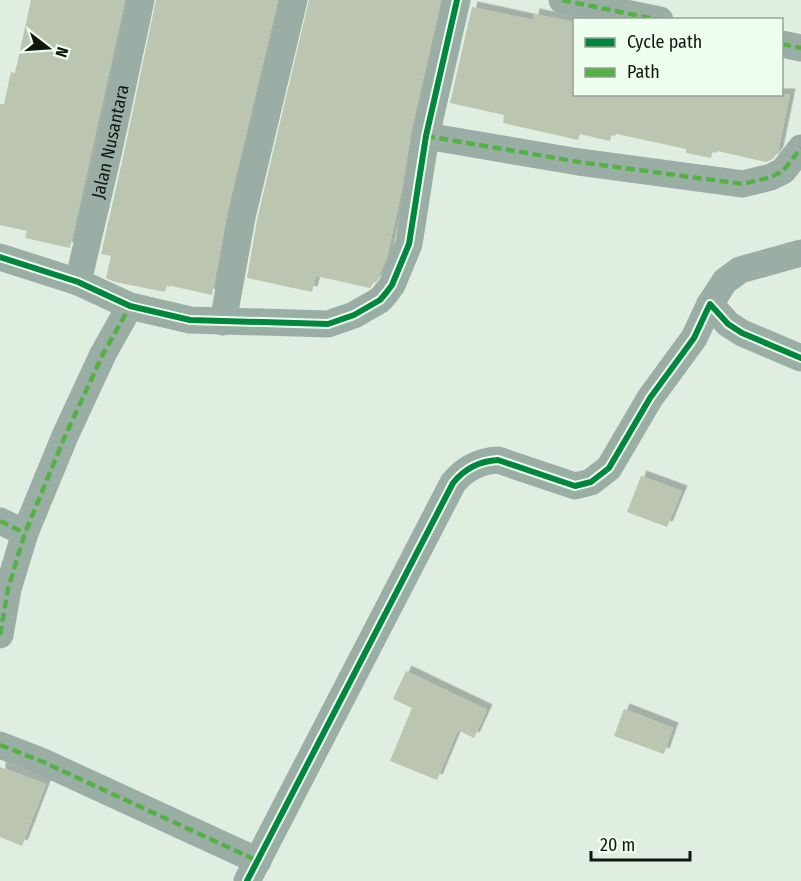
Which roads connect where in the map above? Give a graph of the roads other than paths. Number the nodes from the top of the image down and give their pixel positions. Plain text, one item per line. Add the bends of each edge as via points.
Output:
1 (141, 0) edge
2 (294, 0) edge
3 (457, 0) edge
4 (562, 0) edge
5 (650, 18) edge
6 (783, 44) edge
7 (801, 48) edge
8 (426, 136) junction
9 (801, 148) edge
10 (801, 253) edge
11 (0, 257) edge
12 (78, 282) junction
13 (710, 304) junction
14 (130, 306) junction
15 (223, 322) junction
16 (801, 358) edge
17 (0, 521) edge
18 (25, 533) junction
19 (0, 635) edge
20 (0, 745) edge
21 (252, 871) edge

1 - 12 street, Jalan Nusantara
2 - 15 street via 242,217
3 - 8 street
4 - 5 street
6 - 7 street
8 - 9 street via 744,184 783,171
8 - 15 street via 409,244 392,285 380,300 328,324
10 - 13 street via 740,270 726,281
11 - 12 street
12 - 14 street
13 - 16 street via 742,333
13 - 21 street via 694,338 650,398 609,468 596,479 575,486 498,460 460,473
14 - 15 street via 190,320
14 - 18 street via 70,426
17 - 18 street
18 - 19 street via 8,589
20 - 21 street

